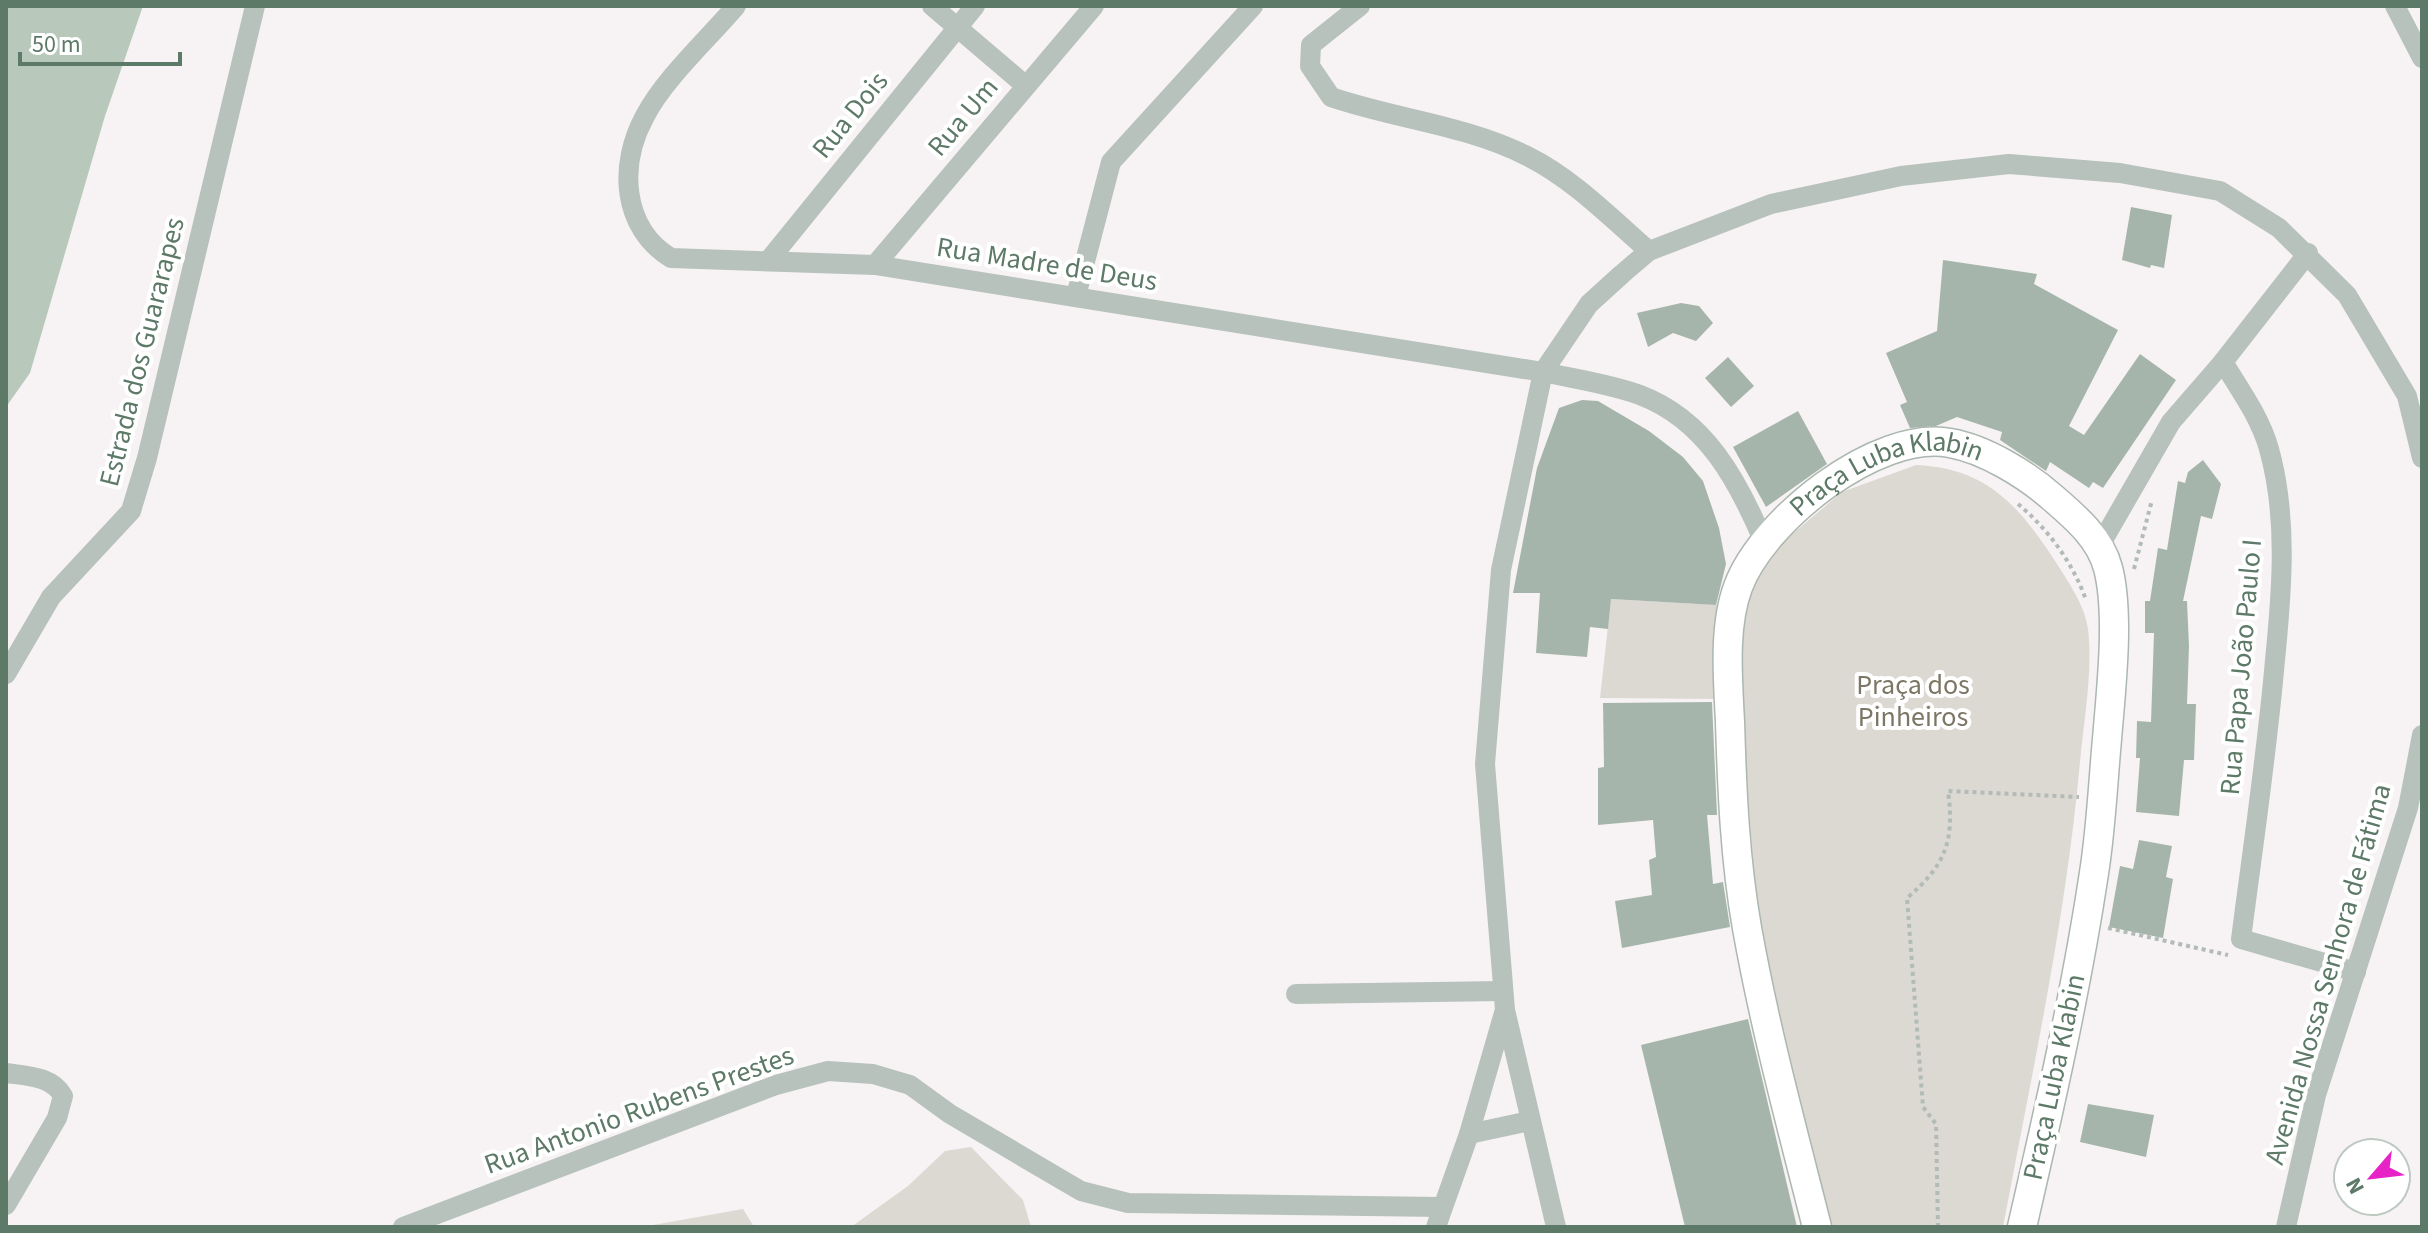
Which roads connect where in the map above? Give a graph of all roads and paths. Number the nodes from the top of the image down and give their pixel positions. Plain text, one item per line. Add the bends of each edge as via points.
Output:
1 (255, 6) edge
2 (736, 6) edge
3 (932, 6) edge
4 (975, 6) edge
5 (1094, 6) edge
6 (1253, 6) edge
7 (1360, 6) edge
8 (2395, 6) edge
9 (957, 28) junction
10 (2422, 58) edge
11 (1026, 86) junction
12 (1649, 251) junction
13 (2308, 253) junction
14 (769, 260) junction
15 (875, 265) junction
16 (1076, 296) junction
17 (2223, 362) junction
18 (1543, 372) junction
19 (2414, 393) edge
20 (2422, 458) edge
21 (2014, 500) dead end
22 (1764, 542) junction
23 (2099, 547) junction
24 (2087, 601) dead end
25 (6, 674) edge
26 (2422, 735) edge
27 (2101, 798) junction
28 (2086, 923) junction
29 (2241, 939) junction
30 (2356, 972) junction
31 (1296, 994) dead end
32 (1504, 1000) junction
33 (6, 1073) edge
34 (1529, 1121) junction
35 (1469, 1134) junction
36 (6, 1205) edge
37 (1441, 1207) junction
38 (403, 1227) edge
39 (1436, 1227) edge
40 (1556, 1227) edge
41 (1817, 1227) edge
42 (1938, 1227) edge
43 (2022, 1227) edge
44 (2286, 1227) edge

1 - 25 street, Estrada dos Guararapes via 131,511 51,597
2 - 14 street, Rua Madre de Deus via 646,114 633,142 629,192 633,218 652,246 671,258
3 - 9 street
4 - 9 street, Rua Dois
5 - 11 street, Rua Um
6 - 16 street via 1111,162
7 - 12 street via 1311,45 1310,66 1331,97 1528,156
8 - 10 street
9 - 11 street
9 - 14 street, Rua Dois
11 - 15 street, Rua Um
12 - 13 street via 1771,204 1901,176 2009,164 2120,173 2220,191
12 - 18 street via 1589,304
13 - 17 street
13 - 19 street via 2347,295
14 - 15 street, Rua Madre de Deus
15 - 16 street, Rua Madre de Deus
16 - 18 street, Rua Madre de Deus
17 - 23 street via 2171,422
17 - 29 street, Rua Papa João Paulo I via 2253,411 2280,498 2282,586 2271,712
18 - 22 street, Rua Madre de Deus via 1639,395 1675,413 1729,470
18 - 32 street via 1501,570 1485,764
19 - 20 street
21 - 24 path via 2037,520 2077,575
22 - 23 main road, Praça Luba Klabin via 1804,501 1857,466 1891,450 1937,442 1977,452 2041,488
22 - 41 main road, Praça Luba Klabin via 1738,587 1730,630 1733,824 1747,929
23 - 27 main road, Praça Luba Klabin via 2108,568 2112,628
26 - 30 street, Avenida Nossa Senhora de Fátima via 2408,808
27 - 28 main road, Praça Luba Klabin
27 - 42 path via 1948,791 1948,844 1938,869 1907,898 1923,1107 1936,1124
28 - 29 path via 2229,955
28 - 43 main road, Praça Luba Klabin
29 - 30 street
30 - 44 street, Avenida Nossa Senhora de Fátima via 2316,1095
31 - 32 street
32 - 34 street
32 - 35 street
33 - 36 street via 44,1079 63,1096 57,1118
34 - 35 street
34 - 40 street
35 - 37 street
37 - 38 street, Rua Antonio Rubens Prestes via 1103,1199 950,1114 910,1085 873,1074 828,1071 776,1085
37 - 39 street

